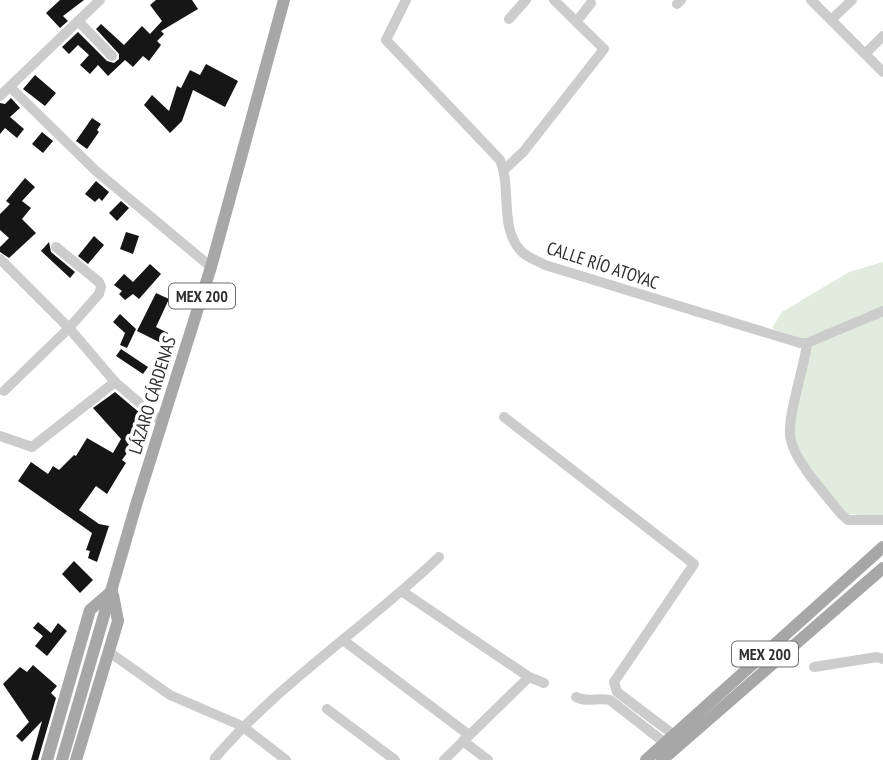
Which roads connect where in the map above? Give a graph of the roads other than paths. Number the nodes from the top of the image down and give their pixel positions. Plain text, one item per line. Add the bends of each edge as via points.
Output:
1 (100, 0) edge
2 (284, 0) edge
3 (406, 0) edge
4 (526, 0) edge
5 (811, 0) edge
6 (848, 1) edge
7 (561, 2) edge
8 (591, 3) dead end
9 (509, 19) dead end
10 (78, 20) junction
11 (831, 20) junction
12 (576, 21) junction
13 (883, 36) edge
14 (865, 54) junction
15 (112, 56) dead end
16 (883, 72) edge
17 (10, 87) junction
18 (0, 96) edge
19 (504, 170) junction
20 (56, 247) dead end
21 (0, 258) edge
22 (211, 267) junction
23 (883, 311) edge
24 (69, 328) junction
25 (807, 343) junction
26 (115, 382) junction
27 (4, 391) dead end
28 (504, 416) dead end
29 (162, 422) junction
30 (0, 436) edge
31 (883, 520) edge
32 (883, 547) edge
33 (439, 557) dead end
34 (883, 568) edge
35 (112, 590) junction
36 (402, 592) junction
37 (343, 640) junction
38 (109, 652) junction
39 (883, 659) edge
40 (814, 667) dead end
41 (529, 677) junction
42 (544, 683) dead end
43 (576, 697) dead end
44 (327, 709) dead end
45 (242, 726) junction
46 (466, 738) junction
47 (670, 739) junction
48 (47, 760) edge
49 (62, 760) edge
50 (76, 760) edge
51 (215, 760) edge
52 (286, 760) edge
53 (395, 760) edge
54 (444, 760) edge
55 (488, 760) edge
56 (646, 760) edge
57 (662, 760) edge

1 - 10 street
2 - 22 main road, LÁZARO CÁRDENAS / MEX 200
3 - 19 street, CALLE RÍO ATOYAC via 386,40 486,144
4 - 9 street
5 - 11 street
6 - 11 street
7 - 12 street
8 - 12 street
10 - 15 street
10 - 17 street
11 - 14 street
12 - 19 street via 604,49
13 - 14 street
14 - 16 street
17 - 18 street
17 - 22 street via 96,171
19 - 25 street, CALLE RÍO ATOYAC via 511,233 522,253 545,265
20 - 24 street via 102,287
21 - 24 street
22 - 29 main road, LÁZARO CÁRDENAS / MEX 200
23 - 25 street
24 - 26 street
24 - 27 street
25 - 31 street via 790,440 848,520
26 - 29 street
26 - 30 street via 32,447
28 - 47 street via 694,564 614,682 617,692
29 - 35 main road, LÁZARO CÁRDENAS / MEX 200
32 - 47 main road, MEX 200
33 - 36 street
34 - 57 main road, MEX 200
35 - 38 main road, MEX 200 via 118,621
35 - 48 main road, MEX 200 via 90,610
35 - 49 main road, LÁZARO CÁRDENAS / MEX 200
36 - 37 street
36 - 41 street
37 - 45 street
37 - 46 street
38 - 45 street via 170,695
38 - 50 main road, MEX 200
39 - 40 street
41 - 42 street
41 - 46 street
43 - 47 street via 610,700
44 - 53 street
45 - 51 street
45 - 52 street
46 - 54 street
46 - 55 street
47 - 56 main road, MEX 200

